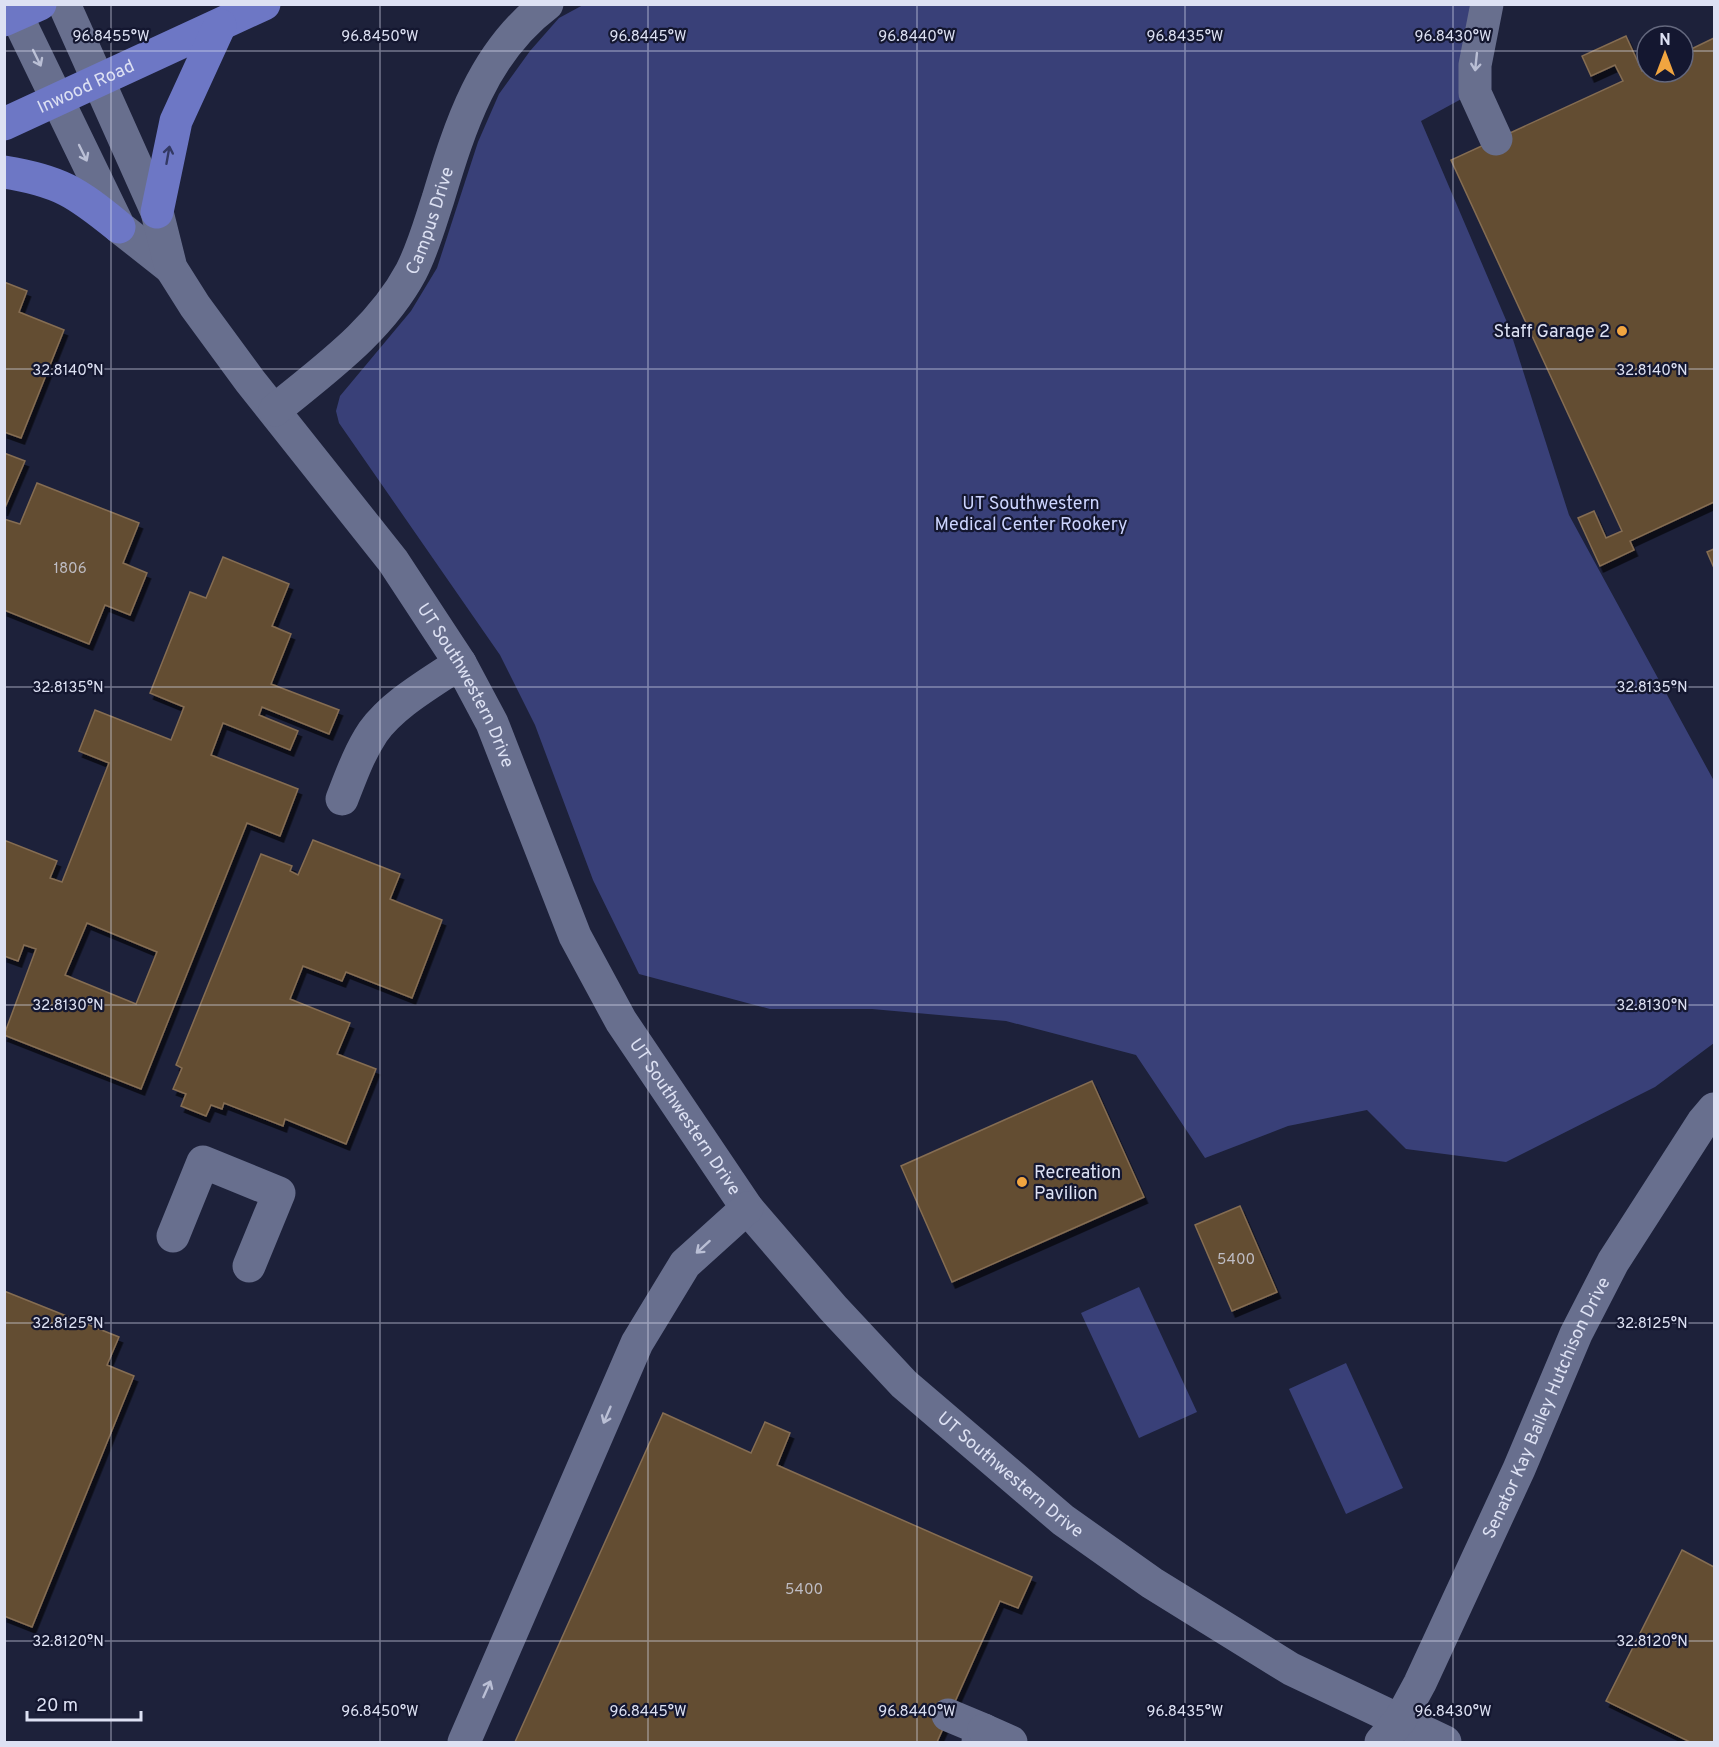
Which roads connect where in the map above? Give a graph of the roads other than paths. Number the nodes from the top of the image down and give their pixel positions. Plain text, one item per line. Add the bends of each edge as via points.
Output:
1 (64, 4) edge
2 (264, 4) edge
3 (547, 4) edge
4 (1487, 4) edge
5 (18, 11) edge
6 (220, 25) junction
7 (98, 82) junction
8 (57, 100) junction
9 (4, 124) edge
10 (1496, 139) dead end
11 (4, 172) edge
12 (157, 212) junction
13 (119, 227) junction
14 (171, 268) junction
15 (275, 410) junction
16 (460, 663) junction
17 (342, 799) dead end
18 (1714, 1109) edge
19 (747, 1208) junction
20 (173, 1236) dead end
21 (249, 1266) dead end
22 (948, 1715) dead end
23 (1391, 1731) edge
24 (991, 1738) edge
25 (464, 1743) edge
26 (1445, 1743) edge

1 - 7 street, UT Southwestern Drive
2 - 6 main road, Inwood Road
3 - 15 street, Campus Drive via 509,42 480,81 460,128 436,235 412,271 365,334
4 -> 10 street via 1475,65 1476,93
5 -> 8 street, UT Southwestern Drive
6 - 7 main road, Inwood Road
12 -> 6 main road via 176,121
7 - 8 main road, Inwood Road
7 - 12 street, UT Southwestern Drive
8 - 9 main road, Inwood Road
8 -> 13 street, UT Southwestern Drive
11 - 13 main road via 44,178 65,188
12 - 14 street, UT Southwestern Drive
13 - 14 street, UT Southwestern Drive
14 - 15 street, UT Southwestern Drive via 202,316
15 - 16 street, UT Southwestern Drive via 393,561
16 - 17 street via 397,708 375,730 359,756
16 - 19 street, UT Southwestern Drive via 492,723 575,936 621,1022
18 - 23 street, Senator Kay Bailey Hutchison Drive via 1702,1122 1597,1293 1420,1683
19 - 23 street, UT Southwestern Drive via 904,1384 1063,1520 1152,1583
19 - 25 street via 685,1264 637,1342
20 - 21 street via 203,1162 214,1166 279,1193
22 - 24 street
23 - 26 street, UT Southwestern Drive

